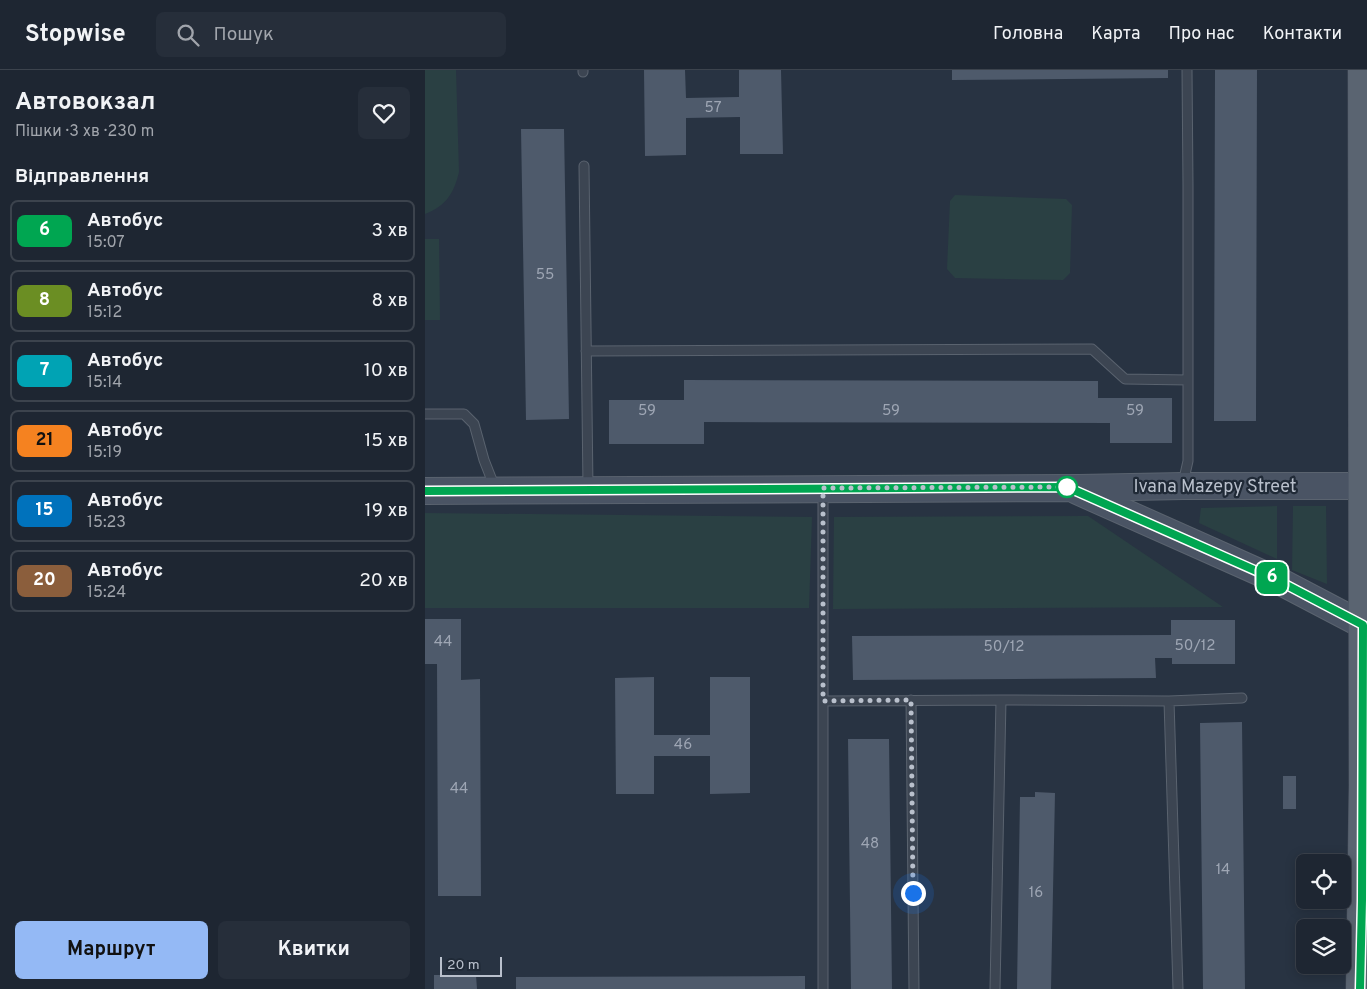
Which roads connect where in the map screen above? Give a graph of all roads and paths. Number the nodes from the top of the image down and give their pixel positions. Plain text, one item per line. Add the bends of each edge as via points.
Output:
1 (1187, 70) edge
2 (1362, 70) edge
3 (1364, 120) edge
4 (585, 166) dead end
5 (1365, 269) edge
6 (586, 351) junction
7 (1365, 357) edge
8 (1188, 380) junction
9 (425, 414) edge
10 (1183, 486) junction
11 (1365, 486) edge
12 (1067, 487) junction
13 (823, 488) junction
14 (496, 490) junction
15 (588, 490) junction
16 (425, 491) edge
17 (1363, 625) junction
18 (1242, 698) dead end
19 (911, 700) junction
20 (1001, 700) junction
21 (823, 701) junction
22 (1169, 701) junction
23 (823, 989) edge
24 (914, 989) edge
25 (995, 989) edge
26 (1178, 989) edge
27 (1360, 989) edge

1 - 8 lane
2 - 3 main road
3 - 5 main road
4 - 6 lane
5 - 7 main road
6 - 8 lane via 1092,349 1125,379
6 - 15 lane
7 - 11 main road
8 - 10 lane via 1188,461
9 - 14 lane via 464,414 473,424
10 - 11 main road, Ivana Mazepy Street
10 - 12 main road, Ivana Mazepy Street
11 - 17 main road
12 - 13 main road, Ivana Mazepy Street
12 - 17 main road, Ivana Mazepy Street via 1279,581
13 - 15 main road, Ivana Mazepy Street
13 - 21 lane
14 - 15 main road, Ivana Mazepy Street
14 - 16 main road, Ivana Mazepy Street
17 - 27 main road
18 - 22 lane
19 - 20 lane
19 - 21 lane
19 - 24 lane
20 - 22 lane
20 - 25 lane
21 - 23 lane
22 - 26 lane

